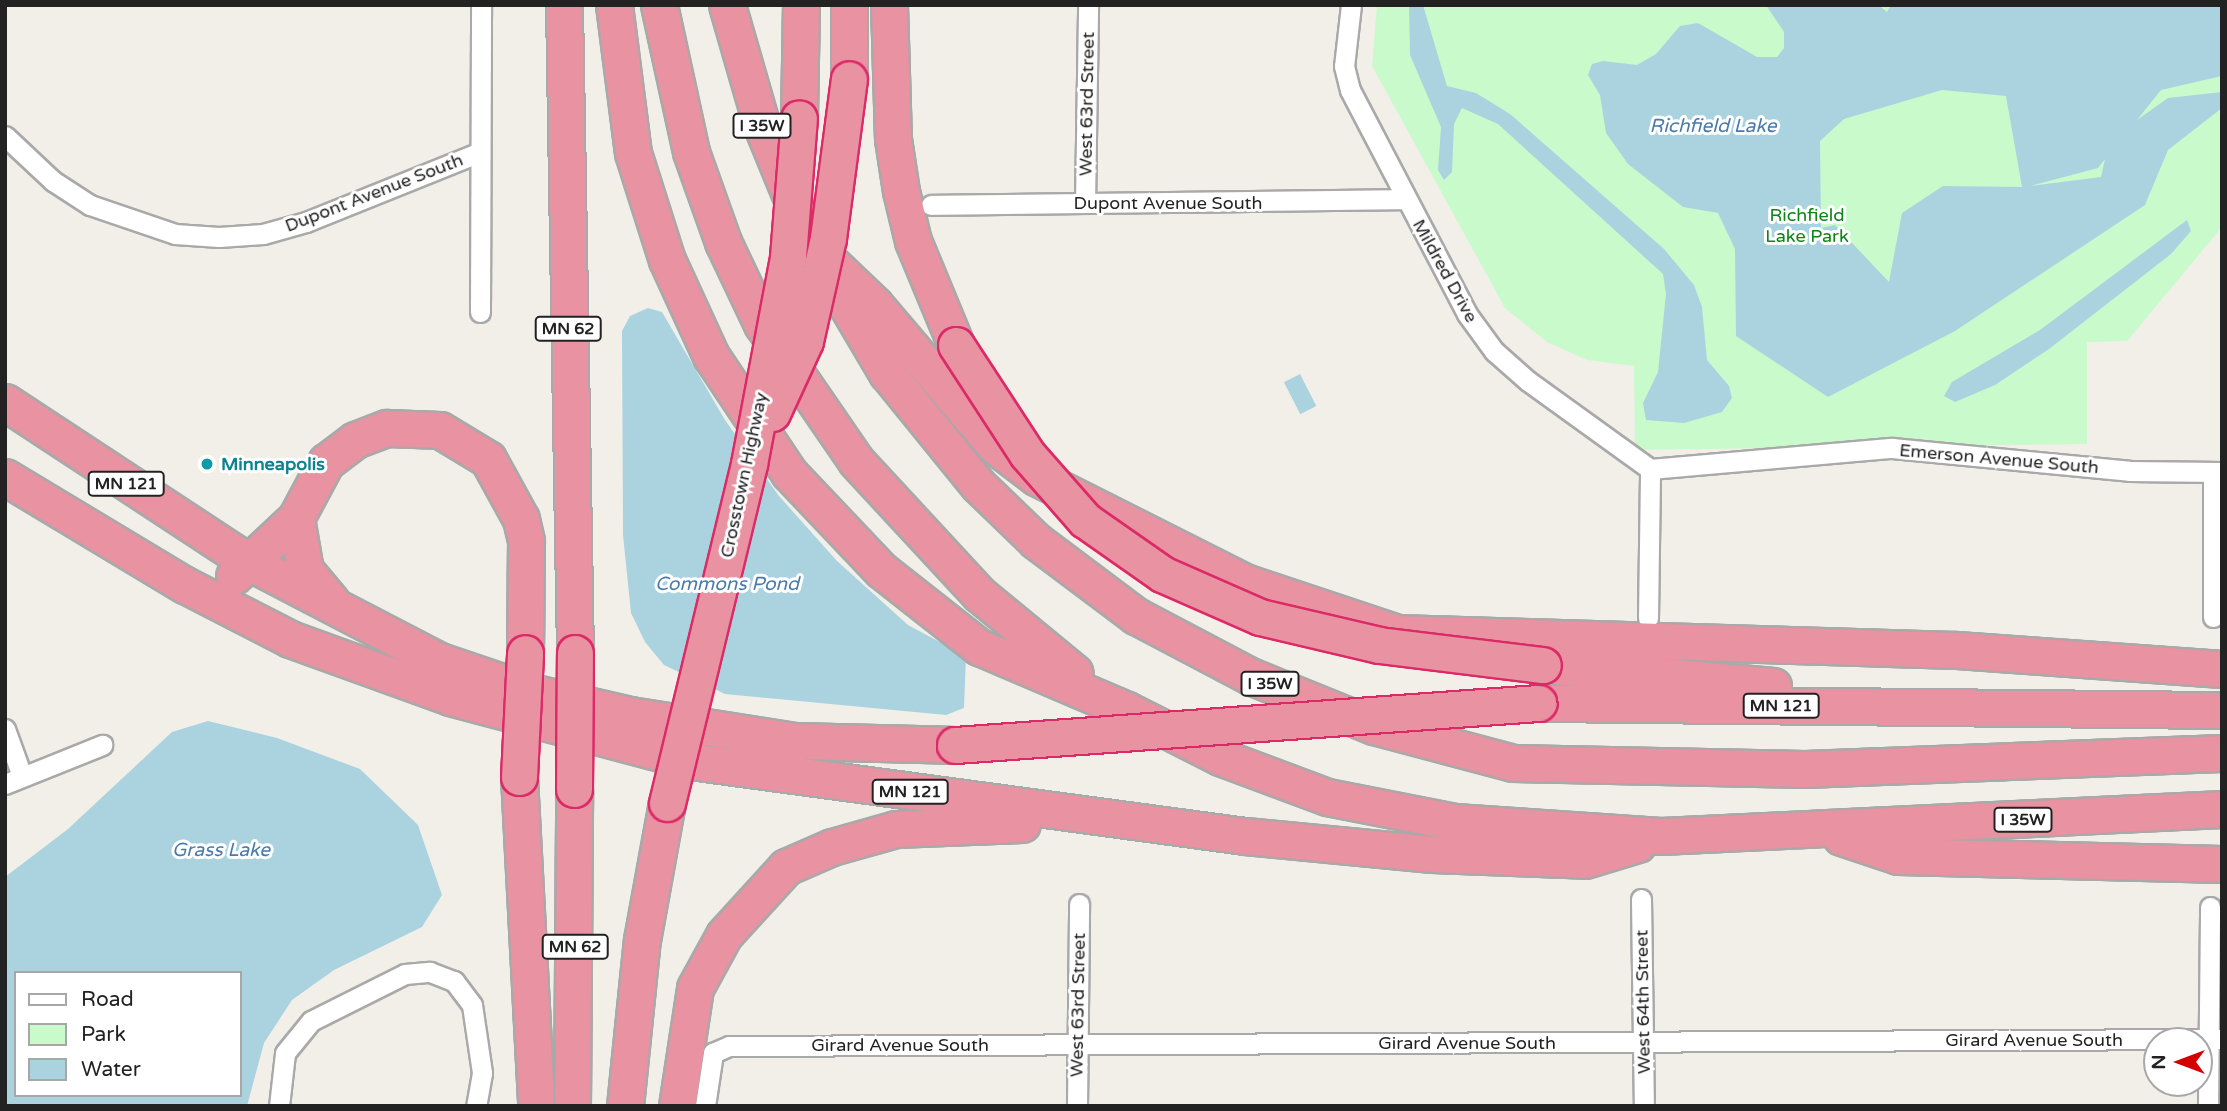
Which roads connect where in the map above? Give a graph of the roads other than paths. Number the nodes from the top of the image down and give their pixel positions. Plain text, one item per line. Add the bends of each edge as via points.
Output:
1 (481, 5) edge
2 (545, 5) edge
3 (564, 5) edge
4 (614, 5) edge
5 (659, 5) edge
6 (727, 5) edge
7 (801, 5) edge
8 (849, 5) edge
9 (889, 5) edge
10 (1088, 5) edge
11 (1351, 5) edge
12 (5, 136) edge
13 (478, 153) junction
14 (1406, 199) junction
15 (1086, 203) junction
16 (931, 205) dead end
17 (566, 219) junction
18 (810, 243) junction
19 (480, 313) dead end
20 (5, 402) edge
21 (749, 464) junction
22 (2220, 468) edge
23 (1650, 469) junction
24 (5, 477) edge
25 (296, 518) junction
26 (249, 562) junction
27 (185, 584) junction
28 (344, 613) junction
29 (1648, 618) dead end
30 (2217, 631) edge
31 (1957, 650) junction
32 (2222, 669) edge
33 (1128, 710) junction
34 (2024, 710) junction
35 (2222, 710) edge
36 (5, 729) edge
37 (102, 745) dead end
38 (2222, 753) edge
39 (13, 780) edge
40 (2222, 809) edge
41 (1825, 832) junction
42 (1245, 836) junction
43 (1661, 836) junction
44 (2222, 864) edge
45 (1641, 899) dead end
46 (1079, 904) dead end
47 (2210, 907) dead end
48 (2215, 1040) edge
49 (1642, 1042) junction
50 (1078, 1045) junction
51 (279, 1106) edge
52 (476, 1106) edge
53 (536, 1106) edge
54 (572, 1106) edge
55 (625, 1106) edge
56 (677, 1106) edge
57 (705, 1106) edge
58 (1077, 1106) edge
59 (1644, 1106) edge
60 (2208, 1106) edge

1 - 13 street
2 - 17 highway
3 - 17 highway, MN 62
4 - 33 highway via 633,153 667,260 711,356 789,472 881,570 979,647
5 - 33 highway, I 35W via 691,152 723,242 762,324 856,461 979,594 1041,649
6 - 18 highway, I 35W via 762,126
7 - 21 highway, Crosstown Highway, bridge via 799,118 788,257
8 - 21 highway, bridge via 849,79 828,238 805,341
9 - 34 highway, bridge via 893,139 901,191 921,263 956,345 1027,454 1085,520 1162,574 1273,620 1379,645
10 - 15 street, West 63rd Street
11 - 14 street, Mildred Drive via 1343,66
12 - 13 street, Dupont Avenue South via 53,181 90,205 175,234 219,237 263,234 306,222
13 - 19 street
14 - 15 street, Dupont Avenue South
14 - 23 street, Mildred Drive via 1467,314 1493,351
15 - 16 street, Dupont Avenue South
17 - 54 highway, MN 62, bridge via 575,653
18 - 31 highway via 875,305 994,445 1070,496 1247,583 1397,633
18 - 38 highway, I 35W via 887,373 978,485 1036,541 1136,616 1250,676 1374,726 1513,764 1805,769
20 - 26 highway, MN 121
21 - 55 highway, Crosstown Highway, bridge via 667,803 642,940
22 - 23 street, Emerson Avenue South via 2129,471 1892,449
22 - 30 street
23 - 29 street
24 - 27 highway, MN 121
25 - 26 highway
25 - 28 highway via 306,570
25 - 53 highway, bridge via 326,462 355,440 404,426 458,437 488,458 521,519 526,541 519,778
26 - 27 highway via 228,582 205,588
26 - 28 highway, MN 121
27 - 42 highway, MN 121 via 289,639 363,668 596,739 764,773
28 - 34 highway, MN 121, bridge via 437,660 531,692 630,715 795,741 955,745 1538,703
30 - 31 highway
31 - 32 highway
33 - 43 highway, I 35W via 1220,757 1327,797 1455,822
34 - 35 highway, MN 121
36 - 39 street
37 - 39 street
40 - 41 highway, I 35W
41 - 43 highway, I 35W
41 - 44 highway via 1898,856
42 - 43 highway, MN 121 via 1483,858 1585,860
42 - 56 highway via 1060,824 896,829 832,847 786,867 724,935 695,988
45 - 49 street, West 64th Street
46 - 50 street, West 63rd Street
47 - 48 street
48 - 49 street, Girard Avenue South
48 - 60 street
49 - 50 street, Girard Avenue South
49 - 59 street, West 64th Street
50 - 57 street, Girard Avenue South via 729,1046 713,1053
50 - 58 street, West 63rd Street
51 - 52 street via 285,1053 311,1021 405,974 430,972 454,981 472,1005 482,1073

